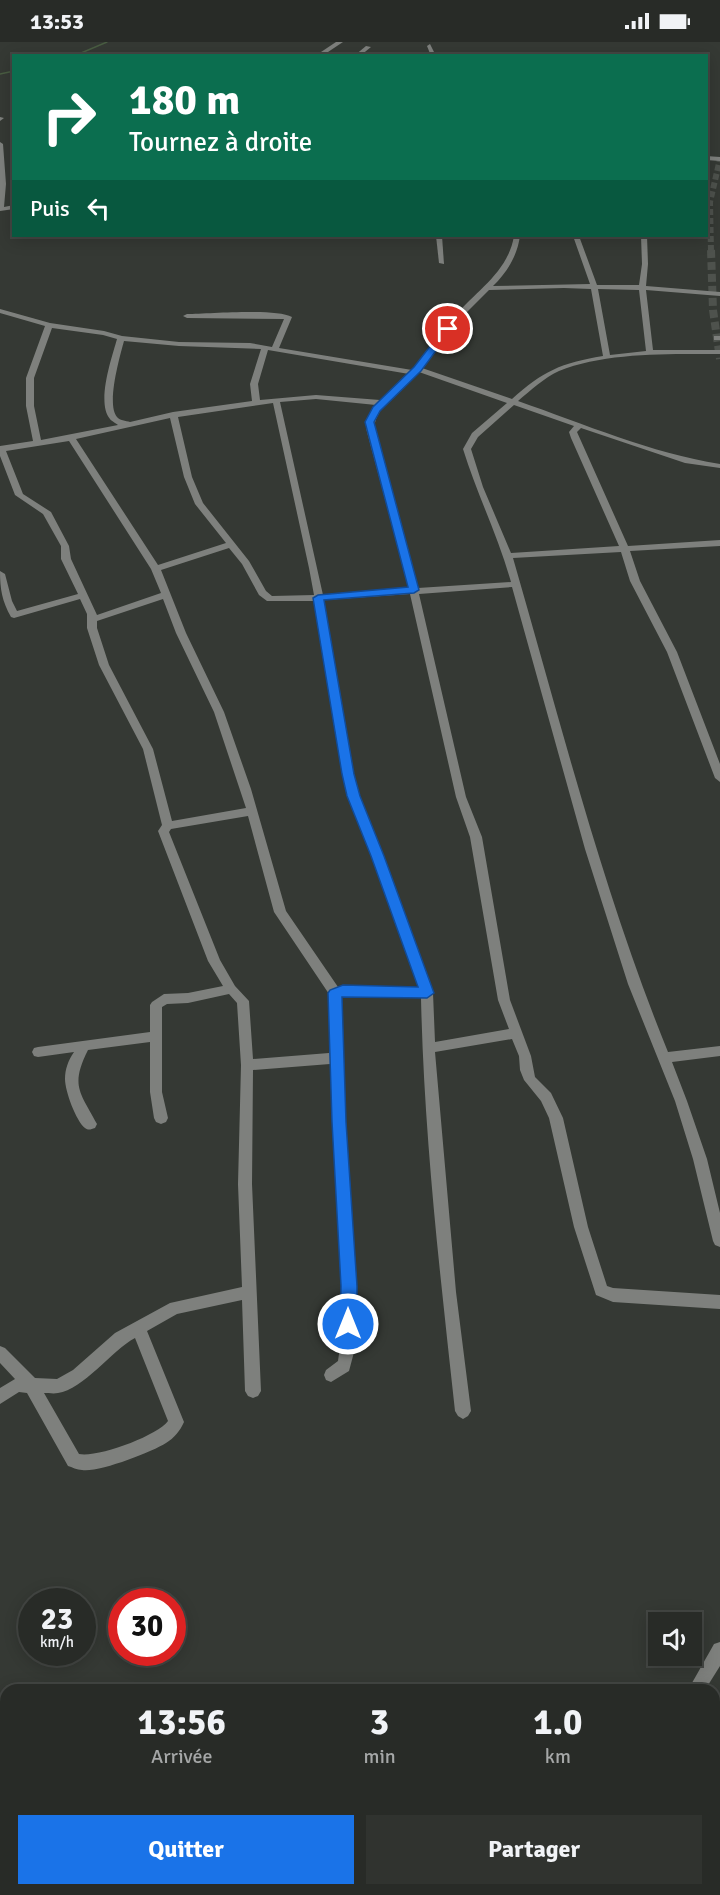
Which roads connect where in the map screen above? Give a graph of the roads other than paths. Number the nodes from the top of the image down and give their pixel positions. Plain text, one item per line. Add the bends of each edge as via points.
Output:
1 (340, 42) edge
2 (430, 46) dead end
3 (368, 48) dead end
4 (319, 54) edge
5 (359, 54) edge
6 (433, 54) edge
7 (0, 144) edge
8 (2, 158) junction
9 (12, 158) dead end
10 (0, 209) edge
11 (439, 237) edge
12 (517, 237) edge
13 (576, 237) edge
14 (644, 237) edge
15 (442, 263) dead end
16 (594, 287) junction
17 (486, 288) junction
18 (642, 288) junction
19 (720, 294) edge
20 (0, 311) edge
21 (187, 316) dead end
22 (48, 325) junction
23 (121, 338) junction
24 (265, 347) junction
25 (275, 349) junction
26 (719, 352) edge
27 (650, 353) junction
28 (607, 358) junction
29 (416, 371) junction
30 (276, 400) junction
31 (514, 401) junction
32 (255, 403) junction
33 (384, 403) junction
34 (173, 414) junction
35 (130, 424) junction
36 (580, 425) junction
37 (71, 438) junction
38 (37, 443) junction
39 (1, 448) edge
40 (720, 466) edge
41 (720, 543) edge
42 (230, 545) junction
43 (624, 548) junction
44 (508, 556) junction
45 (156, 569) junction
46 (0, 574) edge
47 (516, 584) junction
48 (414, 590) junction
49 (167, 594) junction
50 (84, 595) junction
51 (318, 598) junction
52 (91, 620) junction
53 (720, 778) edge
54 (252, 811) junction
55 (168, 826) junction
56 (231, 989) junction
57 (335, 993) junction
58 (427, 993) junction
59 (517, 1033) junction
60 (154, 1036) junction
61 (84, 1045) junction
62 (429, 1048) junction
63 (720, 1051) edge
64 (38, 1052) dead end
65 (337, 1058) junction
66 (663, 1058) junction
67 (247, 1065) junction
68 (161, 1118) dead end
69 (90, 1124) dead end
70 (720, 1241) edge
71 (249, 1292) junction
72 (720, 1302) edge
73 (138, 1327) junction
74 (0, 1353) edge
75 (331, 1375) dead end
76 (31, 1385) junction
77 (253, 1391) dead end
78 (0, 1397) edge
79 (463, 1411) dead end
80 (720, 1650) edge
81 (700, 1684) edge

1 - 4 street
2 - 6 street
3 - 5 street
7 - 8 street
8 - 9 street
8 - 10 street
11 - 15 street
12 - 17 street via 506,265
13 - 16 street
14 - 18 street
16 - 17 street
16 - 18 street
16 - 28 street
17 - 29 street via 457,317
18 - 19 street
18 - 27 street
20 - 22 street
21 - 25 street via 288,317
22 - 23 street
22 - 38 street via 29,382
23 - 24 street
23 - 35 street via 108,398 113,418
24 - 25 street
24 - 32 street via 254,384
25 - 29 street
26 - 27 street
27 - 28 street
28 - 31 street via 554,371
29 - 31 street
29 - 33 street
30 - 32 street
30 - 33 street via 316,397
30 - 51 street
31 - 36 street
31 - 44 street via 471,440 467,449
32 - 34 street
33 - 48 street via 370,418 369,428
34 - 35 street
34 - 42 street via 188,477 199,504
35 - 37 street
36 - 40 street via 688,461
36 - 43 street via 573,432
37 - 38 street
37 - 45 street
38 - 39 street
39 - 50 street via 19,495 50,516
41 - 43 street
42 - 45 street
42 - 51 street via 246,562 265,596
43 - 44 street
43 - 53 street via 635,581 672,652
44 - 47 street
45 - 49 street
46 - 50 street via 15,615
47 - 48 street
47 - 66 street via 591,849 634,984
48 - 51 street
48 - 59 street via 456,778 476,837 504,1000
49 - 52 street
49 - 54 street via 219,712
50 - 52 street
51 - 58 street via 353,796
52 - 55 street via 104,666 148,749
54 - 55 street
54 - 57 street via 280,912
55 - 56 street via 163,831 174,865 214,961
56 - 60 street via 159,1002
56 - 67 street via 243,1001
57 - 58 street
57 - 65 street
58 - 62 street
59 - 62 street
59 - 72 street via 530,1080 546,1097 556,1118 581,1227 601,1290 613,1295
60 - 61 street
60 - 68 street
61 - 64 street
61 - 69 street via 75,1061 73,1094
62 - 79 street
63 - 66 street
65 - 67 street
65 - 75 street via 349,1286 348,1342 344,1366
66 - 70 street via 700,1159
67 - 71 street via 245,1184
71 - 73 street via 175,1308
71 - 77 street
73 - 76 street via 59,1386
73 - 76 street via 176,1418 167,1433 122,1453 78,1463
74 - 76 street
76 - 78 street via 17,1385
80 - 81 street

